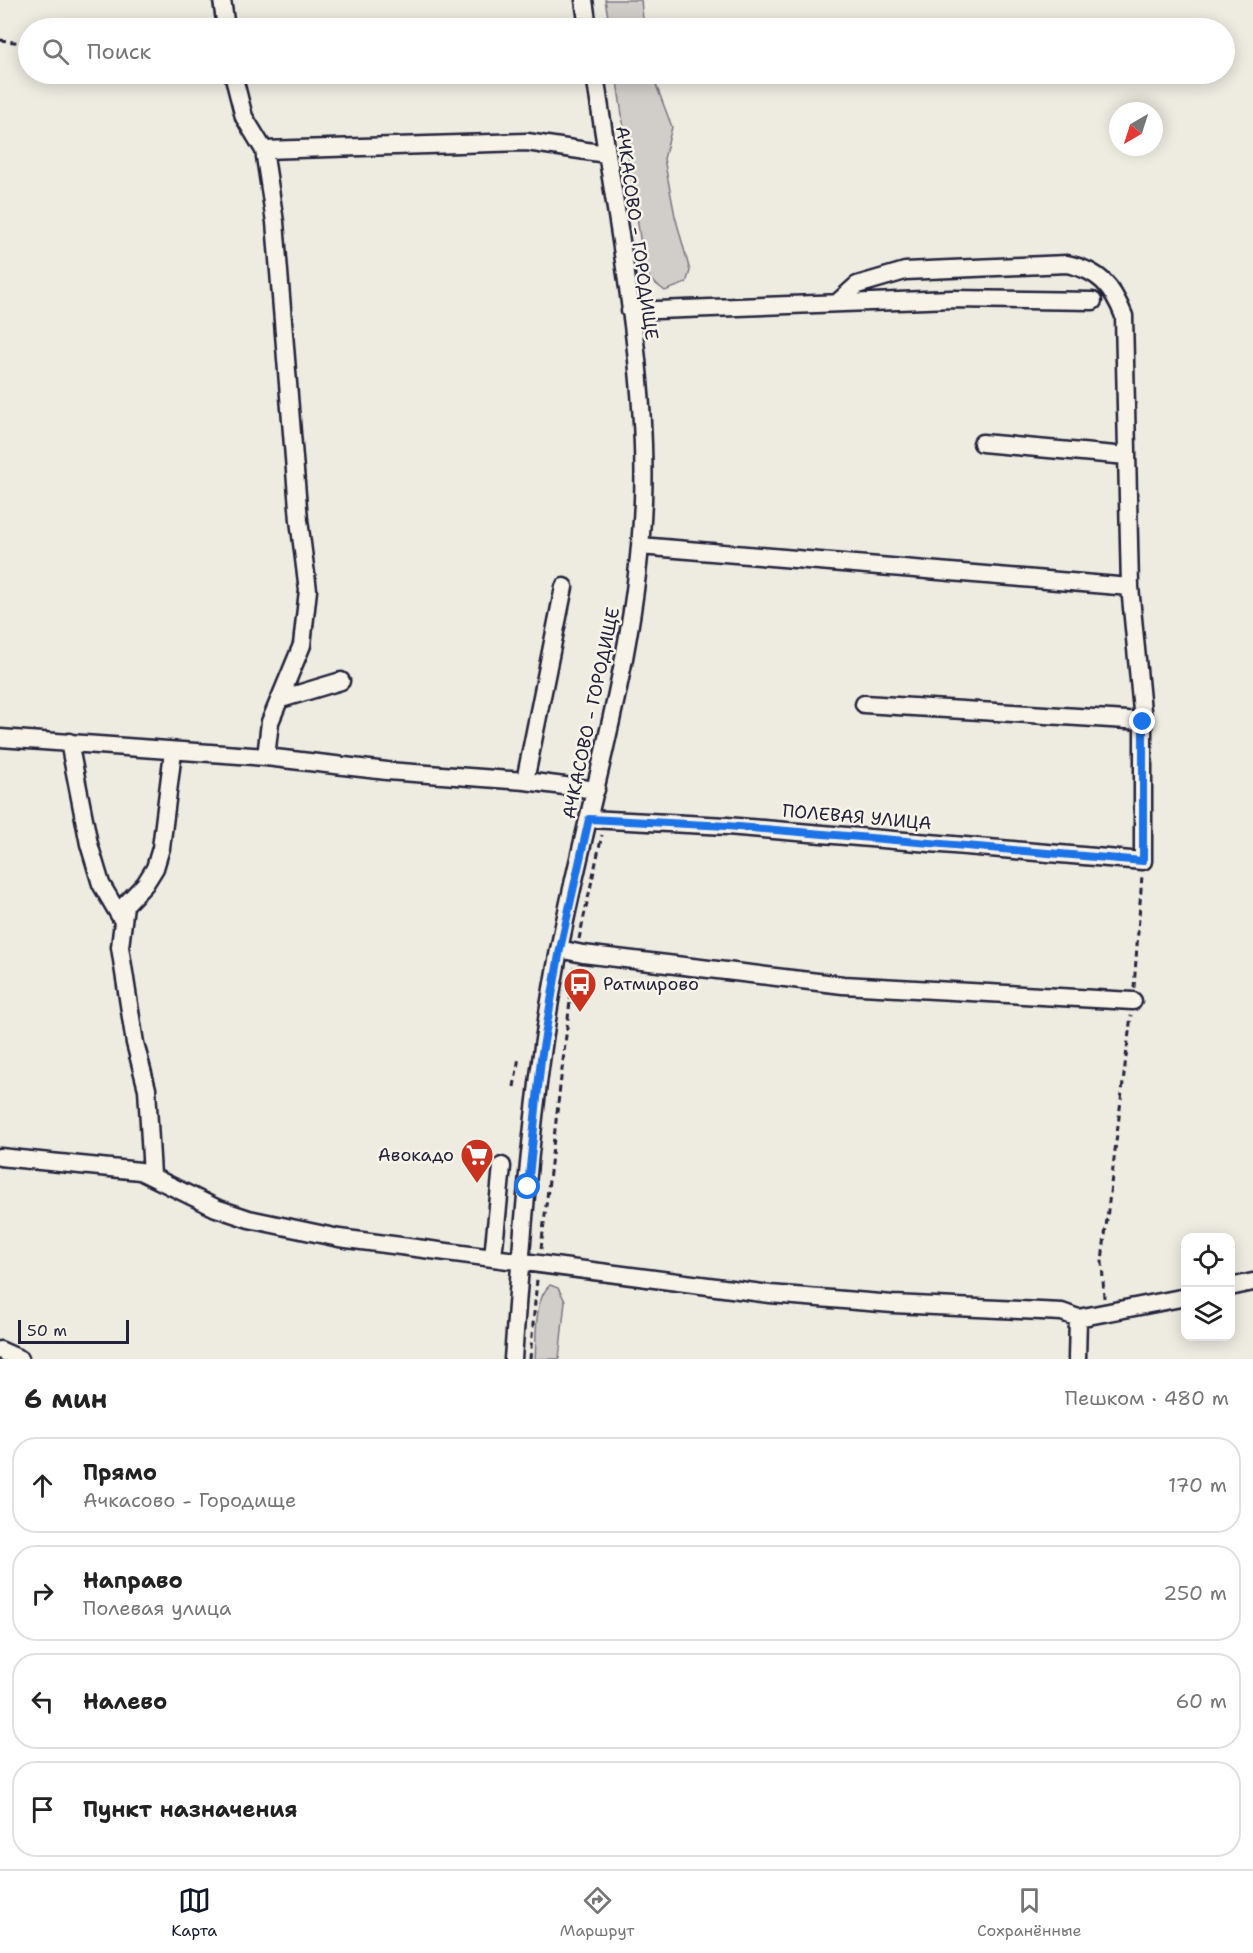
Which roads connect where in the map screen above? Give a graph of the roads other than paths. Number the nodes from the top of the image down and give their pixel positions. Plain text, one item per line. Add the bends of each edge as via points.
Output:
1 (222, 0) edge
2 (584, 0) edge
3 (225, 18) edge
4 (587, 18) edge
5 (236, 84) edge
6 (596, 84) edge
7 (264, 150) junction
8 (606, 154) junction
9 (1093, 301) dead end
10 (837, 303) junction
11 (630, 311) junction
12 (982, 443) dead end
13 (1127, 456) junction
14 (640, 546) junction
15 (564, 587) dead end
16 (1130, 587) junction
17 (341, 681) dead end
18 (281, 699) junction
19 (864, 704) dead end
20 (1143, 722) junction
21 (0, 738) edge
22 (69, 742) junction
23 (173, 752) junction
24 (266, 757) junction
25 (525, 781) junction
26 (596, 790) junction
27 (589, 819) junction
28 (121, 918) junction
29 (560, 949) junction
30 (1133, 1001) road end
31 (0, 1156) edge
32 (502, 1166) dead end
33 (152, 1174) junction
34 (493, 1257) junction
35 (520, 1260) junction
36 (1253, 1282) edge
37 (1235, 1286) edge
38 (1181, 1298) edge
39 (1070, 1315) junction
40 (0, 1350) edge
41 (20, 1359) edge
42 (513, 1359) edge
43 (1077, 1359) edge

1 - 3 street
2 - 4 street
5 - 7 street via 244,117
6 - 8 street, АЧКАСОВО - ГОРОДИЩЕ
7 - 8 street via 527,141
7 - 18 street via 275,222 308,590 302,645
8 - 11 street, АЧКАСОВО - ГОРОДИЩЕ
9 - 10 street via 952,299
10 - 11 street
10 - 13 street via 857,285 905,271 1067,264 1086,268 1115,294 1124,316
11 - 14 street, АЧКАСОВО - ГОРОДИЩЕ via 643,442
12 - 13 street
13 - 16 street
14 - 16 street
14 - 26 street, АЧКАСОВО - ГОРОДИЩЕ via 632,626
15 - 25 street
16 - 20 street
17 - 18 street
18 - 24 street via 270,722
19 - 20 street
20 - 27 street, ПОЛЕВАЯ УЛИЦА via 1143,861 727,826
21 - 22 street
22 - 23 street
22 - 28 street via 89,844 101,884
23 - 24 street
23 - 28 street via 162,848 155,868 125,905
24 - 25 street
25 - 26 street
26 - 27 street, АЧКАСОВО - ГОРОДИЩЕ
27 - 29 street, АЧКАСОВО - ГОРОДИЩЕ
28 - 33 street via 125,982 147,1089
29 - 30 street via 843,985
29 - 35 street, АЧКАСОВО - ГОРОДИЩЕ via 541,1059
31 - 33 street
32 - 34 street
33 - 34 street via 216,1208 249,1219 339,1238
34 - 35 street
35 - 39 street via 770,1294
35 - 42 street, АЧКАСОВО - ГОРОДИЩЕ
36 - 37 street
38 - 39 street via 1101,1314
39 - 43 street
40 - 41 street

